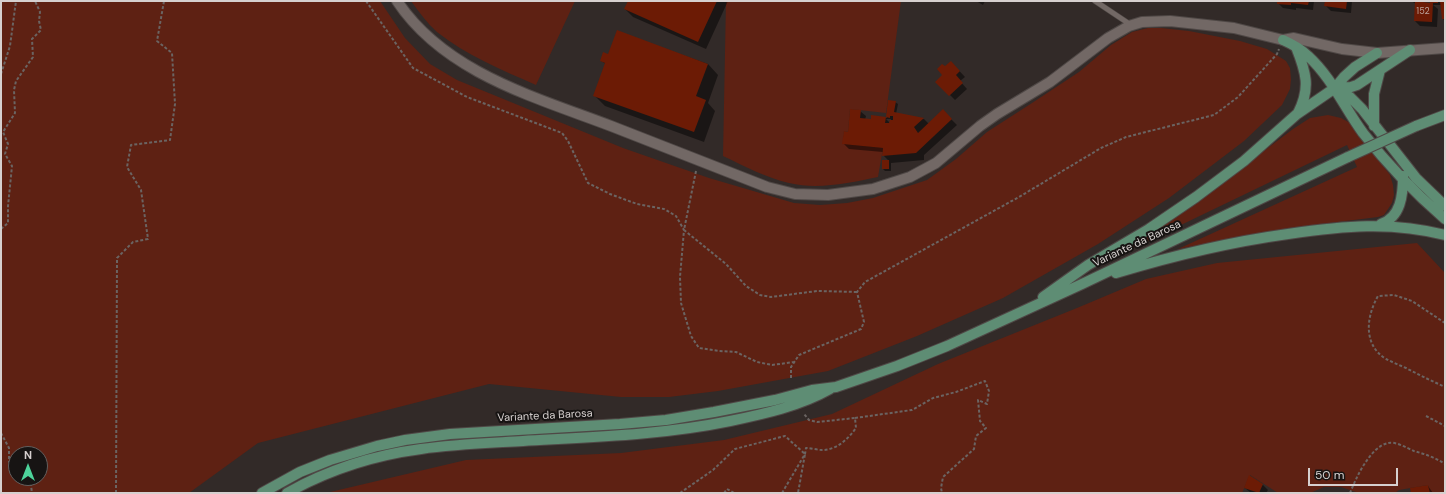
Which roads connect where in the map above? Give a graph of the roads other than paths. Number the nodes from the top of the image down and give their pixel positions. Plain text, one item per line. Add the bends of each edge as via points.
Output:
1 (397, 1) edge
2 (1095, 1) edge
3 (1132, 25) junction
4 (1283, 40) junction
5 (1296, 47) junction
6 (1445, 48) edge
7 (1410, 50) junction
8 (1377, 53) junction
9 (1380, 70) junction
10 (1335, 88) junction
11 (1297, 114) junction
12 (1445, 115) edge
13 (1374, 126) junction
14 (1399, 156) junction
15 (1403, 179) junction
16 (1445, 206) edge
17 (1445, 219) edge
18 (1379, 225) junction
19 (1445, 235) edge
20 (1082, 284) junction
21 (1024, 311) junction
22 (836, 386) junction
23 (262, 493) edge
24 (287, 493) edge

1 - 3 main road via 414,23 435,43 487,76 767,187 804,195 873,189 910,177 936,163 980,126 1050,82 1108,38
2 - 3 lane
3 - 4 main road via 1150,21 1184,22 1234,28
4 - 5 main road
4 - 8 main road via 1294,38 1342,49
5 - 10 main road via 1317,65
5 - 11 main road via 1305,74 1306,86 1305,98
6 - 7 main road
7 - 8 main road
7 - 9 main road
8 - 10 main road via 1355,67
9 - 10 main road via 1357,85
9 - 13 main road via 1374,94
10 - 11 main road
10 - 13 main road via 1350,96
10 - 15 main road via 1363,132
11 - 21 main road via 1244,161 1191,201 1088,265
12 - 20 main road, Variante da Barosa, bridge via 1348,157
13 - 14 main road
14 - 15 main road
14 - 16 main road via 1416,178
15 - 17 main road
15 - 18 main road via 1401,198 1395,214 1388,222
18 - 19 main road via 1413,228
18 - 20 main road via 1323,229 1253,239 1179,255
20 - 21 main road, Variante da Barosa
21 - 22 main road, Variante da Barosa via 897,366
22 - 23 main road, Variante da Barosa via 666,420 450,434 405,440 330,460 300,472
22 - 24 main road, Variante da Barosa via 796,404 705,425 626,435 458,445 407,451 348,466

